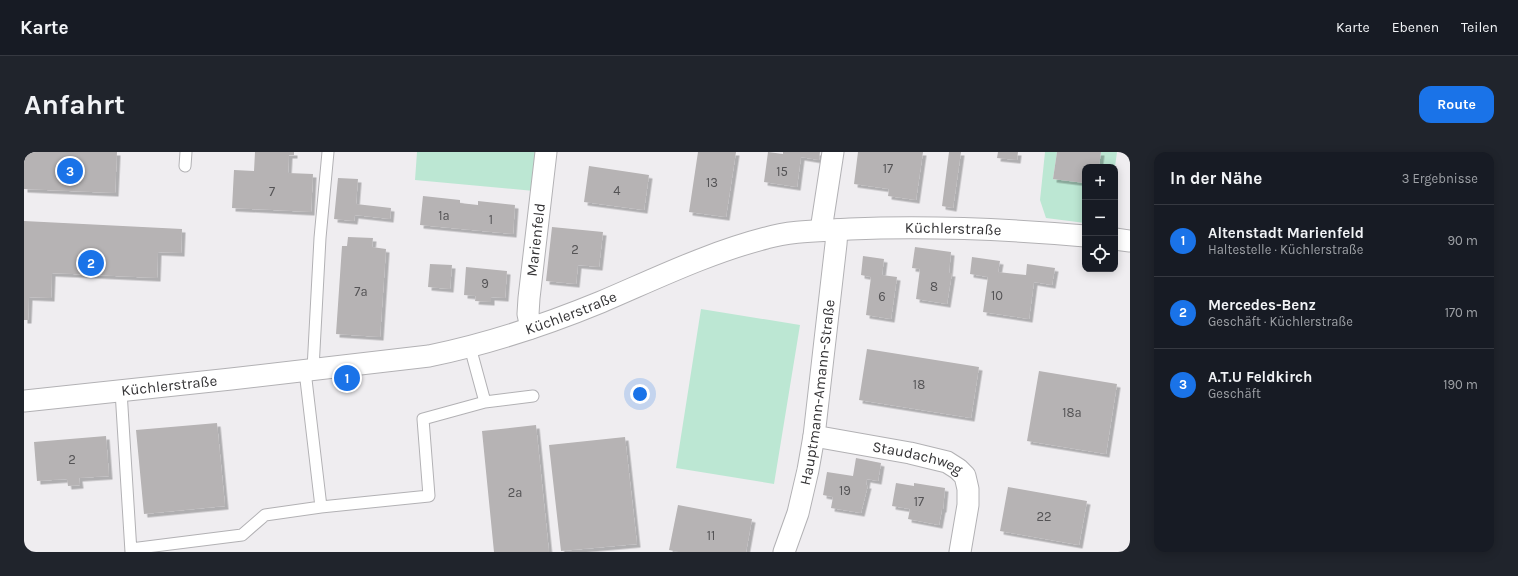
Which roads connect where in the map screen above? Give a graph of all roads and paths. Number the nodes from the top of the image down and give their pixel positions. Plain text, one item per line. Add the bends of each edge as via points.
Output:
1 (186, 152) edge
2 (328, 152) edge
3 (546, 152) edge
4 (833, 152) edge
5 (185, 166) dead end
6 (829, 230) junction
7 (1082, 236) edge
8 (1118, 239) edge
9 (1130, 241) edge
10 (531, 328) junction
11 (470, 347) junction
12 (309, 370) junction
13 (121, 391) junction
14 (533, 396) dead end
15 (24, 401) edge
16 (485, 402) junction
17 (814, 436) junction
18 (321, 507) junction
19 (131, 550) edge
20 (784, 552) edge
21 (960, 552) edge

1 - 5 lane
2 - 12 lane
3 - 10 street, Marienfeld via 528,306
4 - 6 street
6 - 7 street, Küchlerstraße via 962,229
6 - 10 street, Küchlerstraße via 767,237 739,246 666,272 600,302
6 - 17 street, Hauptmann-Amann-Straße via 836,244
8 - 9 street
10 - 11 street, Küchlerstraße
11 - 12 street, Küchlerstraße via 429,356
11 - 16 lane
12 - 13 street, Küchlerstraße
12 - 18 lane
13 - 15 street, Küchlerstraße
13 - 19 lane
14 - 16 lane
16 - 18 lane via 422,419 430,496
17 - 20 street, Hauptmann-Amann-Straße via 798,513
17 - 21 street, Staudachweg via 910,453 947,462 958,469 965,476 968,489 968,505
18 - 19 lane via 265,515 242,535

